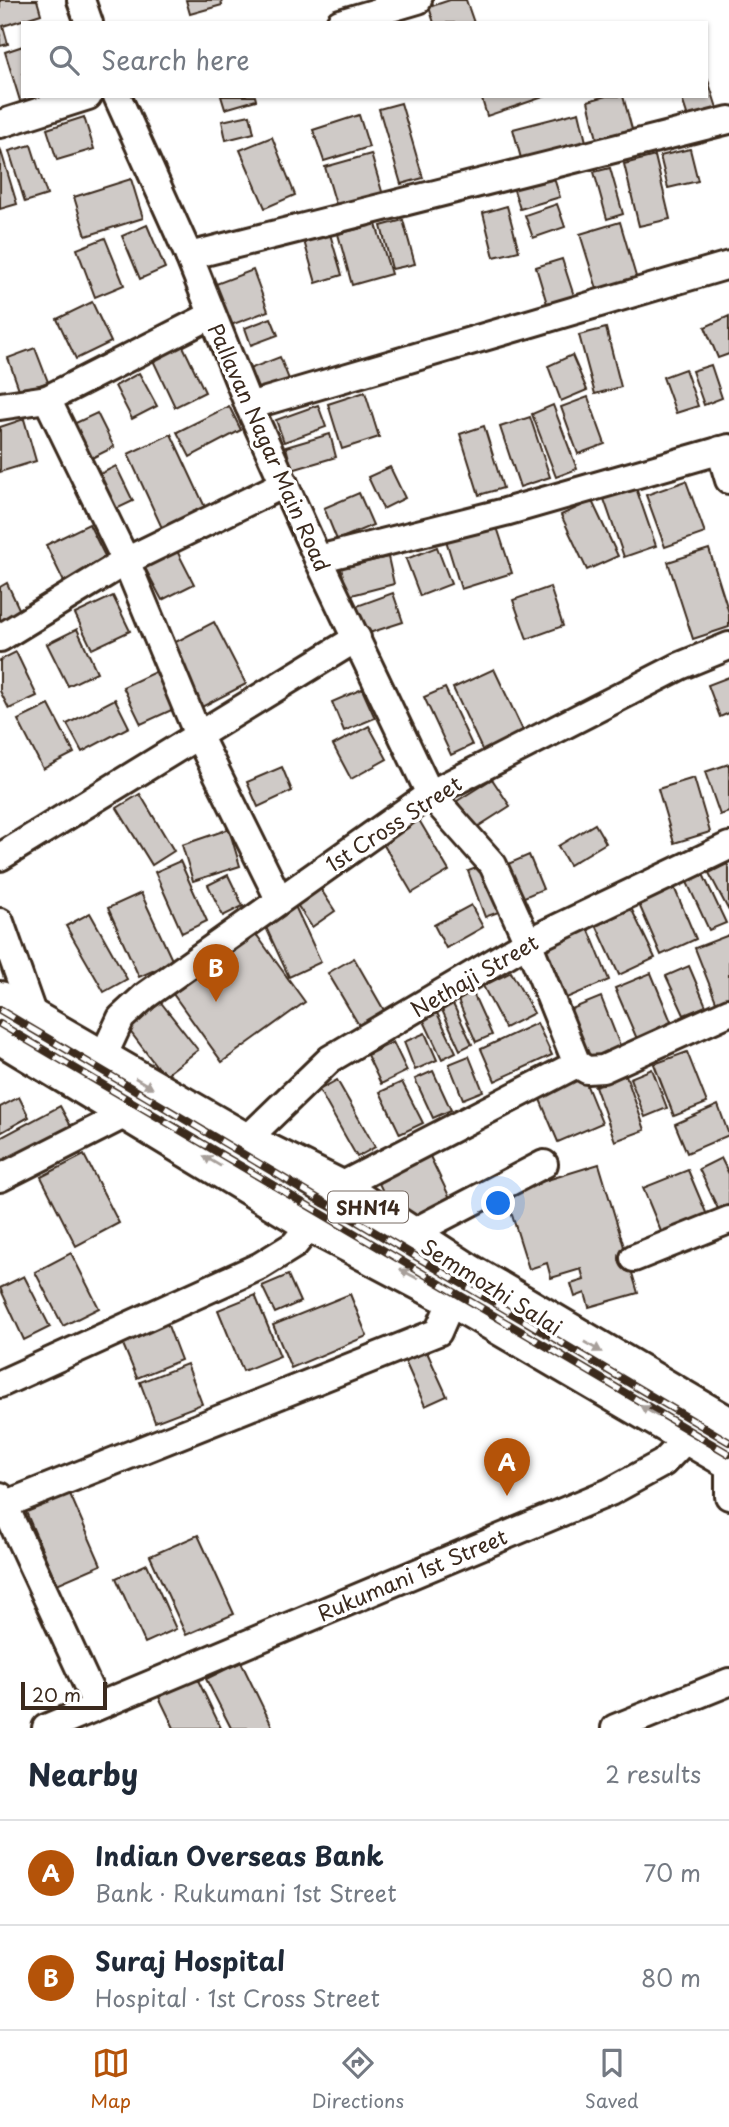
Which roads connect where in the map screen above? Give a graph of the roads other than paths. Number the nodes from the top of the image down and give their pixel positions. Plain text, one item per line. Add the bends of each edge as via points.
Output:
1 (81, 0) edge
2 (418, 0) edge
3 (88, 21) edge
4 (347, 21) edge
5 (82, 98) edge
6 (118, 98) edge
7 (729, 120) edge
8 (0, 124) edge
9 (189, 256) junction
10 (729, 265) edge
11 (212, 315) junction
12 (47, 399) junction
13 (0, 406) edge
14 (249, 406) junction
15 (725, 449) edge
16 (729, 480) edge
17 (284, 484) junction
18 (318, 559) junction
19 (126, 561) junction
20 (0, 638) edge
21 (357, 638) junction
22 (729, 646) edge
23 (198, 735) junction
24 (430, 794) junction
25 (729, 846) edge
26 (0, 856) edge
27 (279, 899) junction
28 (0, 922) edge
29 (528, 942) junction
30 (0, 1001) edge
31 (729, 1012) edge
32 (35, 1021) junction
33 (0, 1034) edge
34 (102, 1059) junction
35 (577, 1064) junction
36 (130, 1112) junction
37 (244, 1142) junction
38 (544, 1164) dead end
39 (0, 1178) edge
40 (337, 1188) junction
41 (729, 1220) edge
42 (312, 1223) junction
43 (410, 1234) junction
44 (634, 1258) dead end
45 (459, 1285) junction
46 (0, 1384) edge
47 (710, 1426) edge
48 (729, 1458) edge
49 (729, 1496) edge
50 (2, 1501) edge
51 (729, 1682) edge
52 (97, 1706) junction
53 (46, 1728) edge
54 (615, 1728) edge

1 - 3 street
2 - 4 street
5 - 8 street
6 - 9 street, Pallavan Nagar Main Road
7 - 9 street
9 - 11 street, Pallavan Nagar Main Road
10 - 14 street
11 - 12 street
11 - 14 street, Pallavan Nagar Main Road
12 - 13 street
12 - 19 street
14 - 17 street, Pallavan Nagar Main Road
15 - 16 street
15 - 18 street
17 - 18 street, Pallavan Nagar Main Road
17 - 19 street
18 - 21 street, Pallavan Nagar Main Road
19 - 20 street
19 - 23 street
21 - 23 street
21 - 24 street, Pallavan Nagar Main Road
22 - 24 street, 1st Cross Street via 680,666
23 - 26 street
23 - 27 street
24 - 27 street, 1st Cross Street
24 - 29 street, Pallavan Nagar Main Road via 493,864
25 - 29 street, Nethaji Street
27 - 34 street, 1st Cross Street via 145,996 121,1018
28 - 32 street
29 - 35 street, Pallavan Nagar Main Road
29 - 37 street, Nethaji Street via 330,1059
30 - 32 main road, Semmozhi Salai / SHN14
31 - 35 street via 603,1069 587,1070
32 - 34 main road, Semmozhi Salai / SHN14
33 - 36 main road, Semmozhi Salai / SHN14
34 -> 37 main road, Semmozhi Salai / SHN14
35 - 40 street
36 - 39 street
42 -> 36 main road, Semmozhi Salai / SHN14
37 - 40 main road, Semmozhi Salai / SHN14
38 - 43 street
40 - 43 main road, Semmozhi Salai / SHN14
41 - 44 street
45 -> 42 main road, Semmozhi Salai / SHN14
42 - 46 street via 293,1245 260,1266
43 - 45 main road, Semmozhi Salai / SHN14
45 - 47 main road, Semmozhi Salai / SHN14
45 - 50 street via 438,1332
47 - 48 main road, Semmozhi Salai / SHN14
47 - 52 street, Rukumani 1st Street via 663,1463 610,1492
48 - 49 street
50 - 52 street
51 - 54 street
52 - 53 street, Rukumani 1st Street

